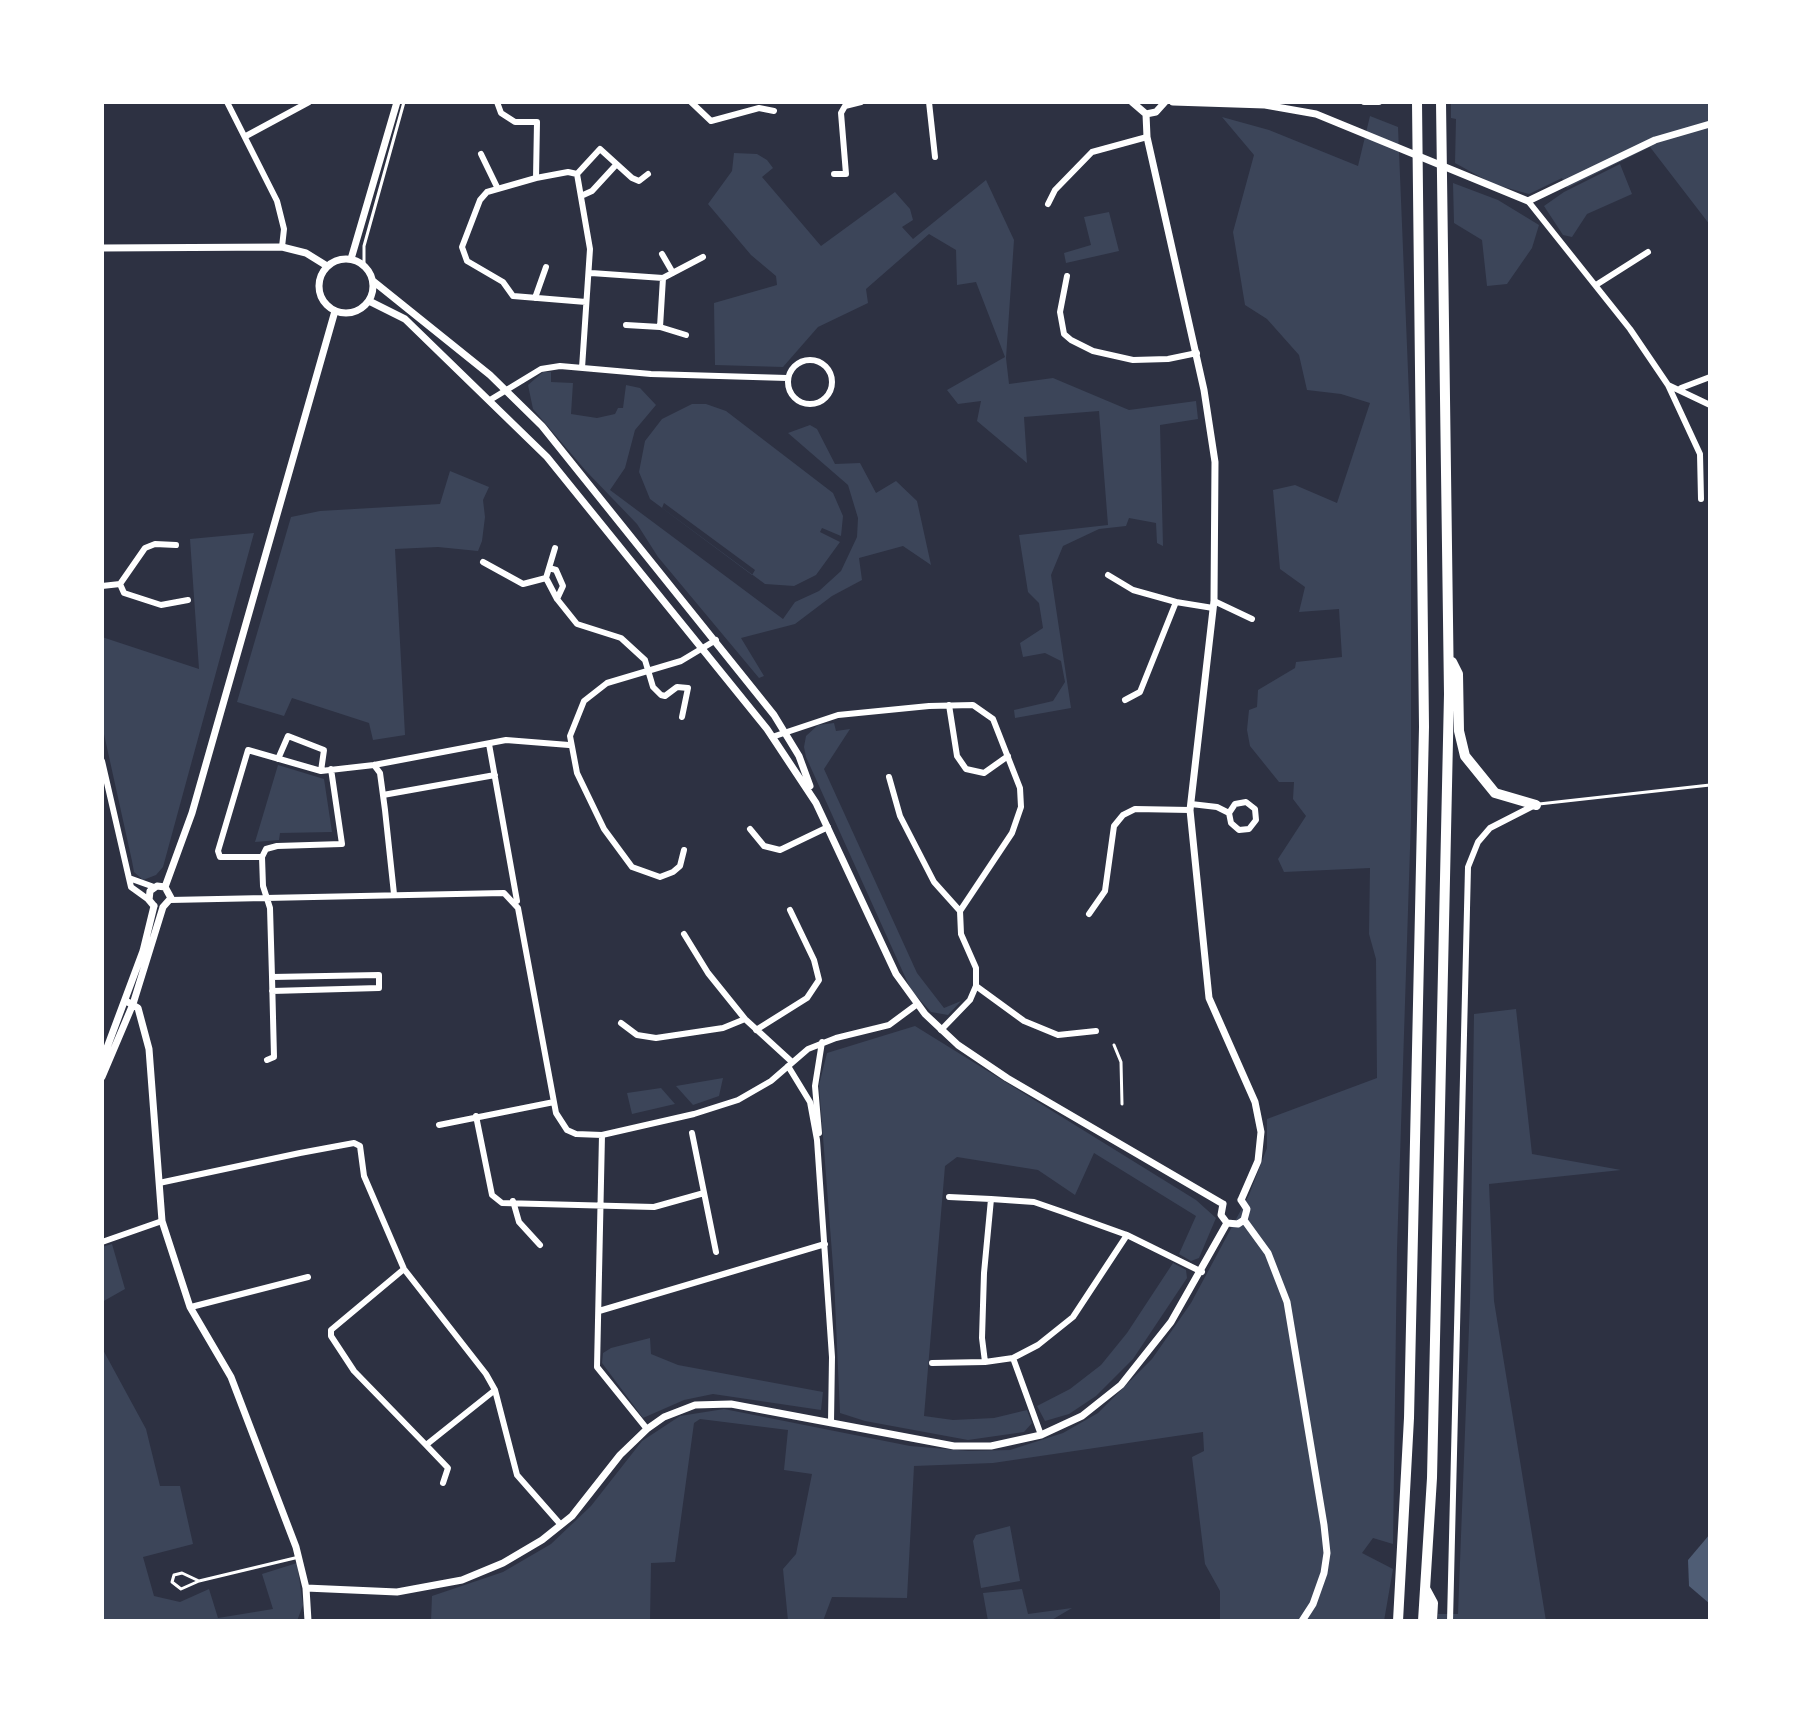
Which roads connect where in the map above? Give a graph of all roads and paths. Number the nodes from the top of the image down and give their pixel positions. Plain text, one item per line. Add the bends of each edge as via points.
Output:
1 (227, 102) edge
2 (309, 102) edge
3 (397, 102) edge
4 (404, 102) edge
5 (497, 102) edge
6 (691, 102) edge
7 (861, 102) edge
8 (929, 102) edge
9 (1132, 102) edge
10 (1165, 102) edge
11 (1173, 102) edge
12 (1364, 102) edge
13 (1379, 102) edge
14 (1417, 102) edge
15 (1441, 102) edge
16 (774, 111) dead end
17 (1146, 114) junction
18 (1710, 124) edge
19 (246, 136) junction
20 (1147, 137) junction
21 (481, 154) dead end
22 (935, 157) dead end
23 (615, 166) junction
24 (577, 174) junction
25 (648, 174) dead end
26 (834, 174) dead end
27 (536, 178) junction
28 (497, 187) junction
29 (581, 196) junction
30 (1528, 201) junction
31 (1048, 204) dead end
32 (282, 247) junction
33 (102, 248) edge
34 (1648, 252) dead end
35 (662, 254) dead end
36 (703, 257) dead end
37 (351, 259) junction
38 (327, 266) junction
39 (364, 266) junction
40 (546, 267) dead end
41 (591, 273) junction
42 (673, 273) junction
43 (1067, 276) dead end
44 (663, 278) junction
45 (373, 281) junction
46 (1596, 285) junction
47 (535, 298) junction
48 (369, 301) junction
49 (586, 302) junction
50 (335, 311) junction
51 (626, 325) dead end
52 (660, 327) junction
53 (686, 335) dead end
54 (1197, 353) junction
55 (582, 368) junction
56 (1710, 377) edge
57 (787, 378) junction
58 (1668, 385) junction
59 (1681, 388) junction
60 (506, 389) junction
61 (490, 400) junction
62 (1710, 405) edge
63 (1701, 499) dead end
64 (176, 545) dead end
65 (555, 548) dead end
66 (483, 562) dead end
67 (549, 568) junction
68 (1108, 575) dead end
69 (546, 578) junction
70 (120, 584) junction
71 (102, 586) edge
72 (557, 599) junction
73 (188, 600) dead end
74 (1176, 602) junction
75 (1214, 605) junction
76 (1252, 619) dead end
77 (716, 640) junction
78 (703, 649) junction
79 (1450, 656) junction
80 (648, 671) junction
81 (1125, 700) dead end
82 (949, 705) junction
83 (682, 717) dead end
84 (785, 730) junction
85 (772, 737) junction
86 (489, 744) junction
87 (569, 745) junction
88 (1008, 756) junction
89 (278, 759) junction
90 (102, 761) edge
91 (374, 765) junction
92 (331, 769) junction
93 (321, 771) junction
94 (495, 775) junction
95 (889, 777) dead end
96 (1710, 785) edge
97 (383, 795) junction
98 (816, 803) junction
99 (1536, 805) junction
100 (1190, 807) junction
101 (1229, 813) junction
102 (828, 827) junction
103 (750, 829) dead end
104 (684, 850) dead end
105 (262, 857) junction
106 (129, 878) junction
107 (154, 887) junction
108 (165, 887) junction
109 (394, 894) junction
110 (267, 899) junction
111 (170, 900) junction
112 (155, 905) junction
113 (518, 908) junction
114 (790, 910) dead end
115 (960, 911) junction
116 (1089, 914) dead end
117 (684, 934) dead end
118 (272, 977) junction
119 (976, 986) junction
120 (272, 991) junction
121 (129, 1003) junction
122 (916, 1005) junction
123 (745, 1019) junction
124 (621, 1023) dead end
125 (756, 1030) junction
126 (941, 1030) junction
127 (1096, 1031) dead end
128 (822, 1042) junction
129 (1114, 1045) dead end
130 (267, 1060) dead end
131 (102, 1061) edge
132 (790, 1064) junction
133 (102, 1077) edge
134 (554, 1102) junction
135 (1122, 1104) dead end
136 (476, 1116) junction
137 (439, 1125) dead end
138 (692, 1133) dead end
139 (602, 1135) junction
140 (817, 1140) junction
141 (159, 1183) junction
142 (704, 1193) junction
143 (949, 1197) dead end
144 (991, 1199) junction
145 (1241, 1200) junction
146 (513, 1201) junction
147 (1223, 1204) junction
148 (602, 1205) junction
149 (1244, 1220) junction
150 (162, 1221) junction
151 (1227, 1223) junction
152 (1127, 1235) junction
153 (102, 1242) edge
154 (825, 1244) junction
155 (540, 1245) dead end
156 (716, 1252) dead end
157 (404, 1269) junction
158 (1202, 1272) junction
159 (308, 1277) dead end
160 (191, 1307) junction
161 (599, 1311) junction
162 (1013, 1358) junction
163 (985, 1362) junction
164 (932, 1363) dead end
165 (495, 1390) junction
166 (831, 1422) junction
167 (647, 1429) junction
168 (1041, 1435) junction
169 (426, 1445) junction
170 (443, 1483) dead end
171 (561, 1525) junction
172 (299, 1557) junction
173 (199, 1581) junction
174 (306, 1588) junction
175 (1426, 1590) junction
176 (308, 1621) edge
177 (1302, 1621) edge
178 (1398, 1621) edge
179 (1423, 1621) edge
180 (1432, 1621) edge
181 (1450, 1621) edge

1 - 19 street
2 - 19 street
3 - 37 street
4 - 39 lane via 367,233
5 - 27 street via 501,113 515,122 537,122
6 - 16 street via 711,121 759,108
7 - 26 street via 845,106 841,113 846,174
8 - 22 street
9 - 17 street
10 - 17 street
11 - 30 street via 1265,105 1316,114
12 - 13 street
14 - 178 highway via 1424,727 1409,1418
15 - 79 highway
17 - 20 street
18 - 30 street via 1655,140
19 - 32 street via 282,214
20 - 31 street via 1092,152
20 - 54 street
21 - 28 street
23 - 24 street via 600,149
23 - 25 street via 639,181
23 - 29 street
24 - 27 street
24 - 29 street
27 - 28 street
28 - 47 street via 480,200 463,254 476,269 503,282 513,296
29 - 41 street
30 - 46 street
32 - 33 street
32 - 38 street
34 - 46 street
35 - 42 street
36 - 42 street
37 - 38 street
37 - 39 street
38 - 50 street via 319,288 324,303
39 - 45 street
40 - 47 street
41 - 44 street
41 - 49 street
42 - 44 street
43 - 54 street via 1060,312 1064,334 1071,340 1133,360
44 - 52 street
45 - 48 street
45 - 60 street
46 - 58 street
47 - 49 street
48 - 50 street via 353,312
48 - 61 street via 405,319
49 - 55 street
50 - 108 street via 192,813
51 - 52 street
52 - 53 street
54 - 75 street via 1215,462
55 - 57 street
55 - 60 street via 541,369
56 - 59 street
57 - 57 street via 791,395 806,404 823,400 832,384 827,367 811,359 797,364
58 - 59 street
58 - 63 street via 1700,454
59 - 62 street
60 - 61 street
60 - 77 street
61 - 78 street via 547,457
64 - 70 street via 145,548
65 - 67 street
66 - 69 street via 515,582
67 - 69 street
67 - 72 street via 556,570 563,586
68 - 74 street via 1133,590
69 - 72 street
70 - 71 street
70 - 73 street via 124,593 161,605
72 - 80 street via 577,624 621,638 645,660
74 - 75 street
74 - 81 street via 1140,692
75 - 76 street
75 - 100 street
77 - 78 street
77 - 84 street
78 - 80 street
78 - 85 street
79 - 99 highway via 1458,674 1465,756 1495,793
79 - 175 highway
80 - 83 street via 661,695 688,688
80 - 87 street via 593,692 576,713
82 - 84 street via 838,715
82 - 88 street via 973,705 990,716
82 - 88 street via 957,756 966,769 984,773
84 - 85 street
84 - 98 street
85 - 98 street
86 - 87 street via 519,738
86 - 91 street
86 - 94 street
87 - 104 street via 604,829 632,867 660,877 680,866
88 - 115 street via 1020,788 1019,819
89 - 93 street
89 - 93 street via 288,736 324,750
89 - 105 street via 248,750 218,851 220,857
90 - 106 street
91 - 92 street
91 - 97 street
92 - 93 street
92 - 105 street via 342,844 277,846 266,849
94 - 97 street
94 - 113 street
95 - 115 street via 900,816 934,882
96 - 99 lane
97 - 109 street
98 - 102 street
99 - 181 street via 1490,828 1468,867
100 - 101 street via 1217,807
100 - 116 street via 1135,809 1123,815 1114,826 1105,891
100 - 145 street via 1209,998 1255,1102 1261,1132 1258,1161
101 - 101 street via 1235,804 1246,802 1255,809 1256,820 1249,829 1239,830
102 - 103 street via 780,850 764,846
102 - 122 street via 896,974
105 - 110 street
106 - 107 street
106 - 112 street via 134,891
107 - 108 street
107 - 112 street
108 - 111 street
109 - 110 street
109 - 113 street via 499,892
110 - 111 street
110 - 118 street
111 - 112 street
112 - 121 street
113 - 134 street
114 - 125 street via 819,980 807,998
115 - 119 street
117 - 123 street
118 - 120 street
118 - 120 street via 379,975 379,988
119 - 126 street via 970,1000
119 - 127 street via 1024,1021 1058,1035
120 - 130 street via 274,1057
121 - 131 street
121 - 133 street
121 - 141 street via 142,1019 149,1049
122 - 126 street
122 - 128 street via 889,1025
123 - 124 street via 723,1028 656,1038 637,1035
123 - 125 street
125 - 132 street
126 - 147 street via 1007,1078
128 - 132 street
128 - 140 street via 815,1086
129 - 135 lane via 1121,1062
132 - 139 street via 760,1088 721,1106
132 - 140 street via 810,1102
134 - 136 street
134 - 139 street via 567,1130
136 - 137 street
136 - 146 street via 492,1195 502,1203
138 - 142 street
139 - 148 street
140 - 154 street
141 - 150 street
141 - 157 street via 354,1143 360,1146 364,1176
142 - 148 street via 654,1207
142 - 156 street
143 - 144 street
144 - 152 street via 1034,1202
144 - 163 street via 984,1273
145 - 147 street
145 - 149 street via 1247,1209
146 - 148 street
146 - 155 street via 519,1222
147 - 151 street
148 - 161 street
149 - 151 street
149 - 177 street via 1268,1253 1287,1302 1324,1525 1324,1573
150 - 153 street
150 - 160 street
151 - 158 street
152 - 158 street
152 - 162 street via 1073,1317
154 - 161 street
154 - 166 street
157 - 165 street
157 - 169 street via 334,1326 331,1336 354,1371
158 - 168 street via 1121,1385 1082,1416
159 - 160 street
160 - 172 street via 231,1377
161 - 167 street via 597,1367
162 - 163 street
162 - 168 street
163 - 164 street
165 - 169 street
165 - 171 street via 517,1475
166 - 167 street via 714,1402 685,1407
166 - 168 street via 954,1446 991,1446
167 - 171 street
169 - 170 street via 448,1468
171 - 174 street via 503,1563 443,1585 384,1593
172 - 173 lane
172 - 174 street
173 - 173 lane via 182,1573 172,1582 181,1589
174 - 176 street
175 - 179 highway
175 - 180 highway via 1433,1603

